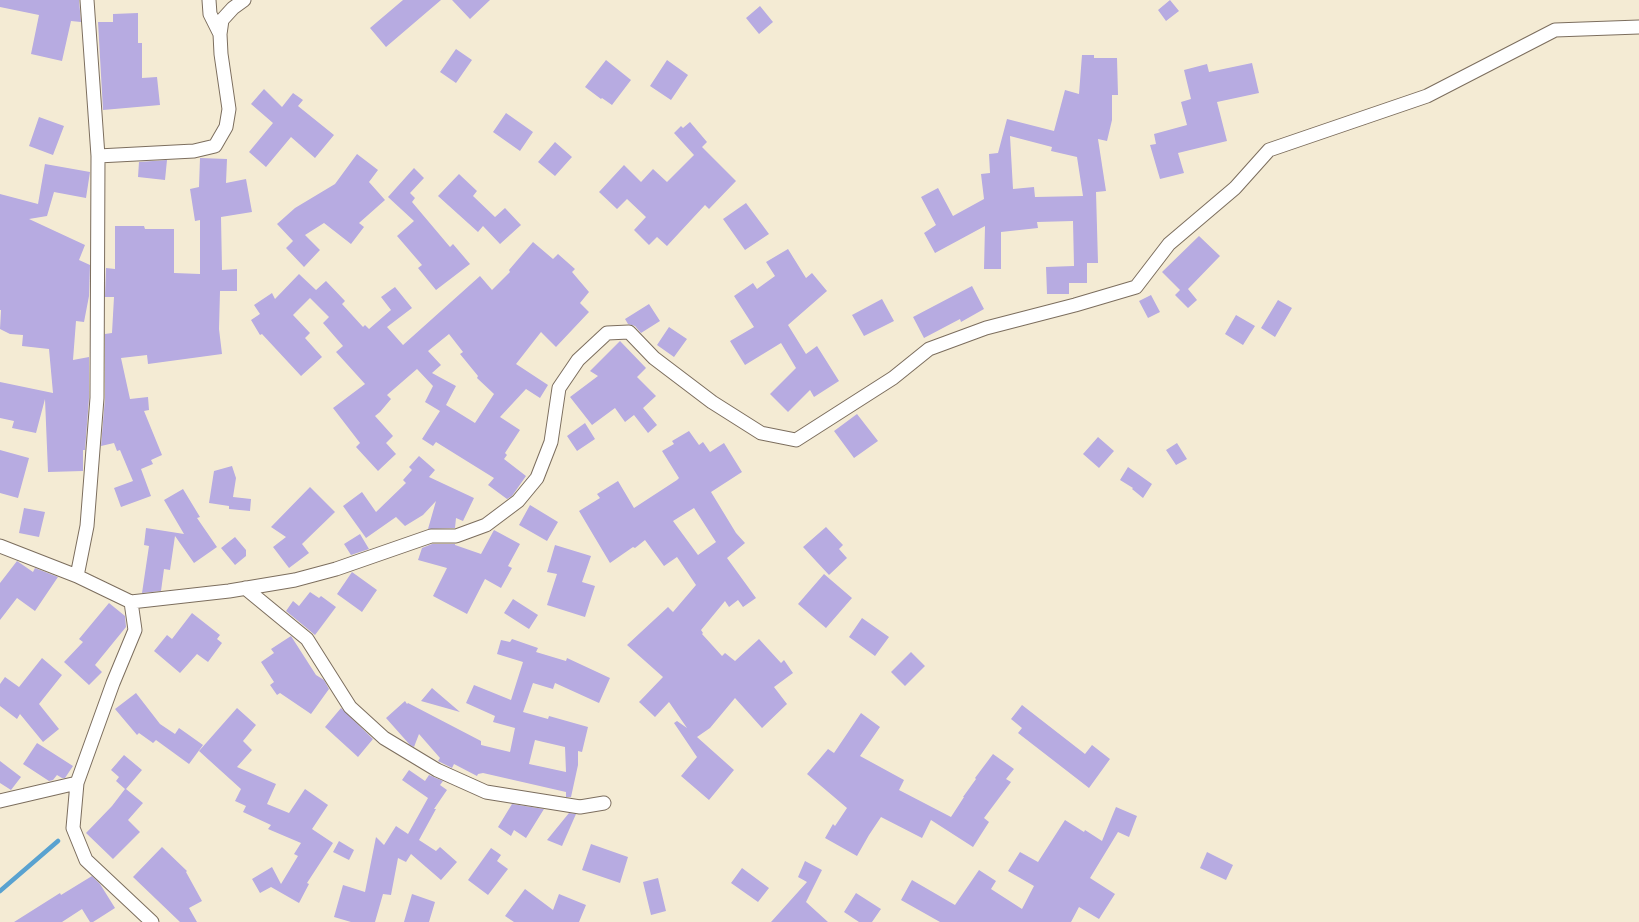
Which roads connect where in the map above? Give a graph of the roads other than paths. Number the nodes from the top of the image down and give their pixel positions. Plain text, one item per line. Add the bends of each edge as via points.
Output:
1 (87, 0) edge
2 (209, 0) edge
3 (244, 0) edge
4 (1639, 27) edge
5 (220, 34) junction
6 (98, 156) junction
7 (0, 546) edge
8 (77, 576) junction
9 (245, 588) junction
10 (131, 602) junction
11 (77, 783) junction
12 (0, 801) edge
13 (604, 803) dead end
14 (152, 922) edge

1 - 6 street
2 - 5 street via 210,14
3 - 5 street via 222,20
4 - 9 street via 1555,30 1427,96 1269,150 1235,188 1169,244 1136,286 986,328 929,349 893,378 796,440 761,433 712,402 654,358 629,332 607,333 578,360 559,388 551,442 537,478 518,501 486,525 456,536 431,536 336,569 295,580
5 - 6 street via 229,109 226,127 215,146 194,151
6 - 8 street via 97,398 87,526
7 - 8 street
8 - 10 street
9 - 10 street
9 - 13 street via 307,639 350,707 384,738 437,770 486,792 580,807
10 - 11 street via 135,630
11 - 12 street
11 - 14 street via 73,828 86,860

